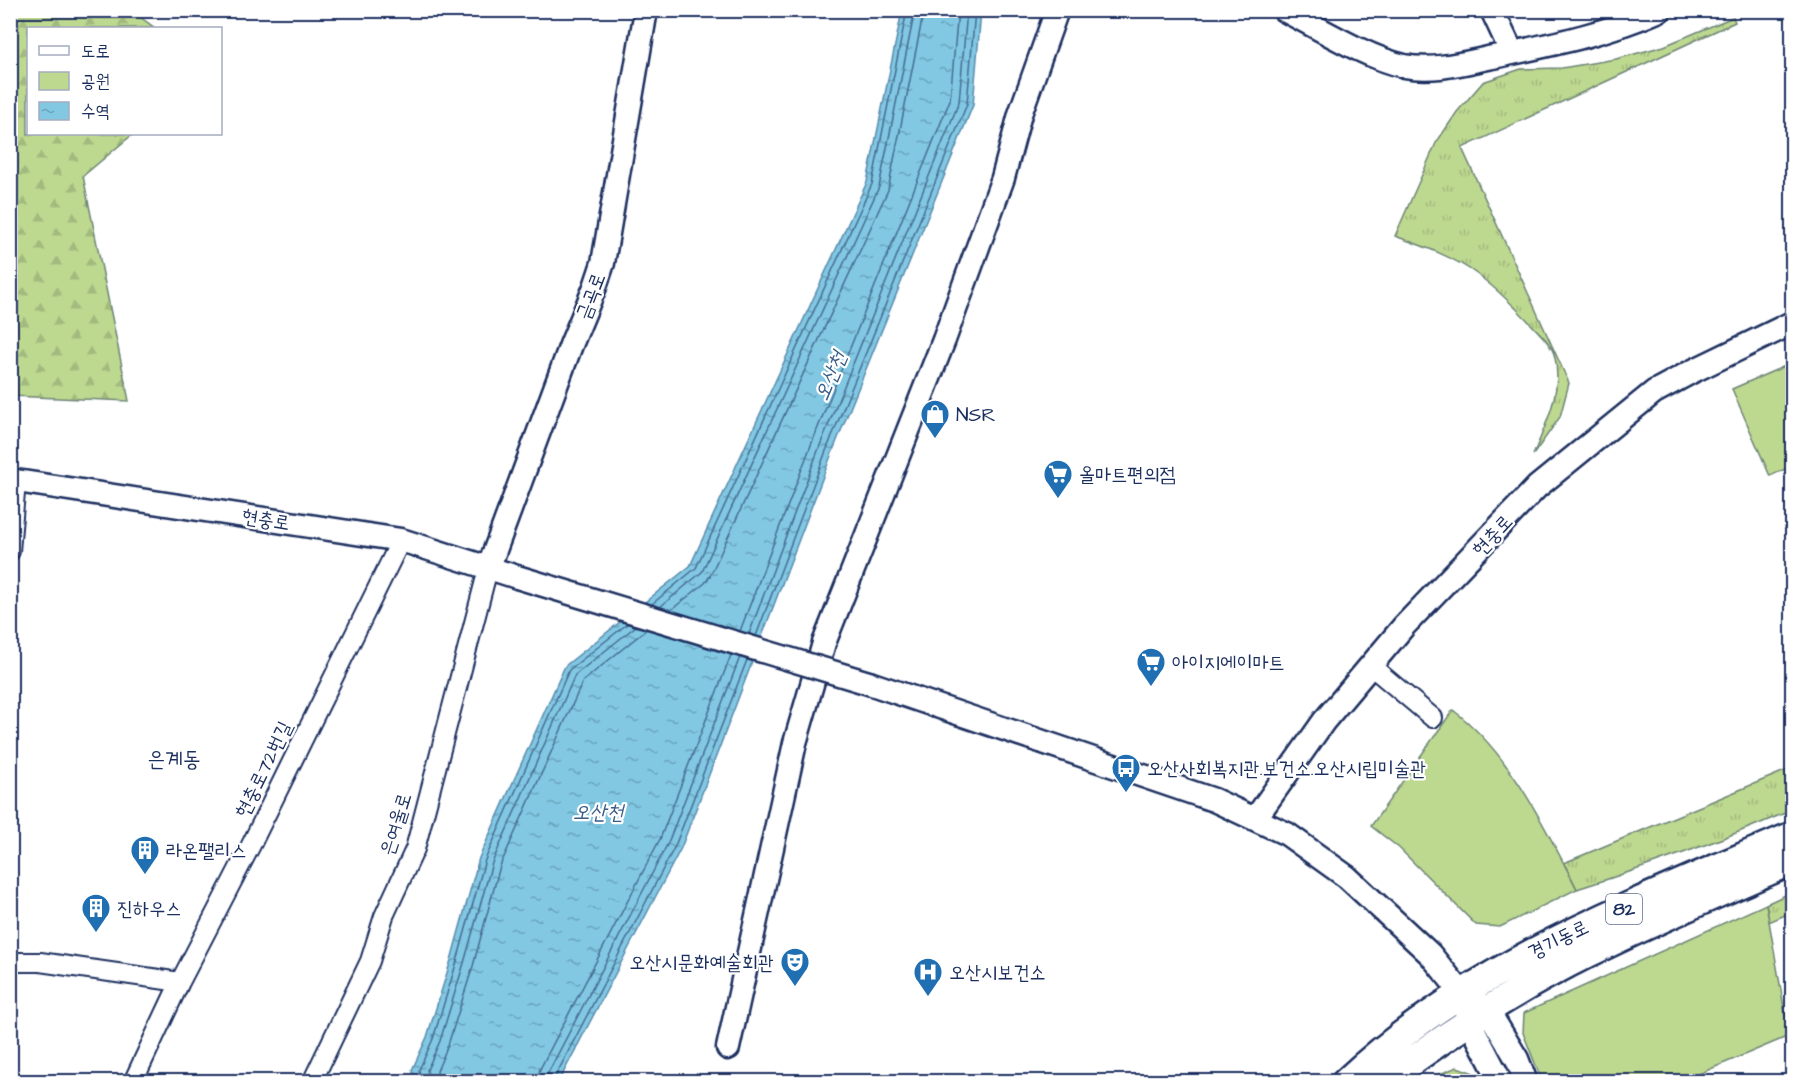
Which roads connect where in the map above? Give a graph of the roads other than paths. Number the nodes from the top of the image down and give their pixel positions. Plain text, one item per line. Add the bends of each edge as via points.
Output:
1 (646, 10) edge
2 (1057, 10) edge
3 (1284, 10) edge
4 (1492, 10) edge
5 (1660, 10) edge
6 (1512, 53) junction
7 (1792, 323) edge
8 (13, 481) edge
9 (400, 540) junction
10 (10, 551) edge
11 (488, 568) junction
12 (1371, 666) junction
13 (1433, 718) dead end
14 (1255, 819) junction
15 (1792, 836) edge
16 (1792, 861) edge
17 (10, 962) edge
18 (180, 982) junction
19 (1461, 993) junction
20 (1478, 1015) junction
21 (728, 1048) dead end
22 (133, 1082) edge
23 (312, 1082) edge
24 (1346, 1082) edge
25 (1384, 1082) edge
26 (1501, 1082) edge
27 (1526, 1082) edge

1 - 11 street, 금곡로 via 603,262
2 - 21 street via 944,340 824,643 795,743
3 - 6 street via 1377,57 1403,65 1432,69
4 - 6 street
5 - 6 street via 1586,38
7 - 12 street, 현충로 via 1654,392 1537,487 1404,626
8 - 9 street, 현충로
8 - 10 street
9 - 11 street, 현충로
9 - 18 street, 현충로72번길
11 - 14 street, 현충로, bridge via 872,684 1214,800
11 - 23 street, 은여울로 via 415,849 384,916 370,961
12 - 13 street
12 - 14 street, 현충로 via 1324,722
14 - 19 street, 현충로 via 1287,834 1347,877 1430,954
15 - 19 main road, 경기동로 / 82 via 1587,925
16 - 20 main road, 경기동로 / 82 via 1587,954
17 - 18 street via 40,962
18 - 22 street, 현충로72번길
19 - 20 street
19 - 24 main road, 경기동로 / 82 via 1400,1036
20 - 25 main road, 경기동로 / 82
20 - 26 street
20 - 27 street via 1517,1059

